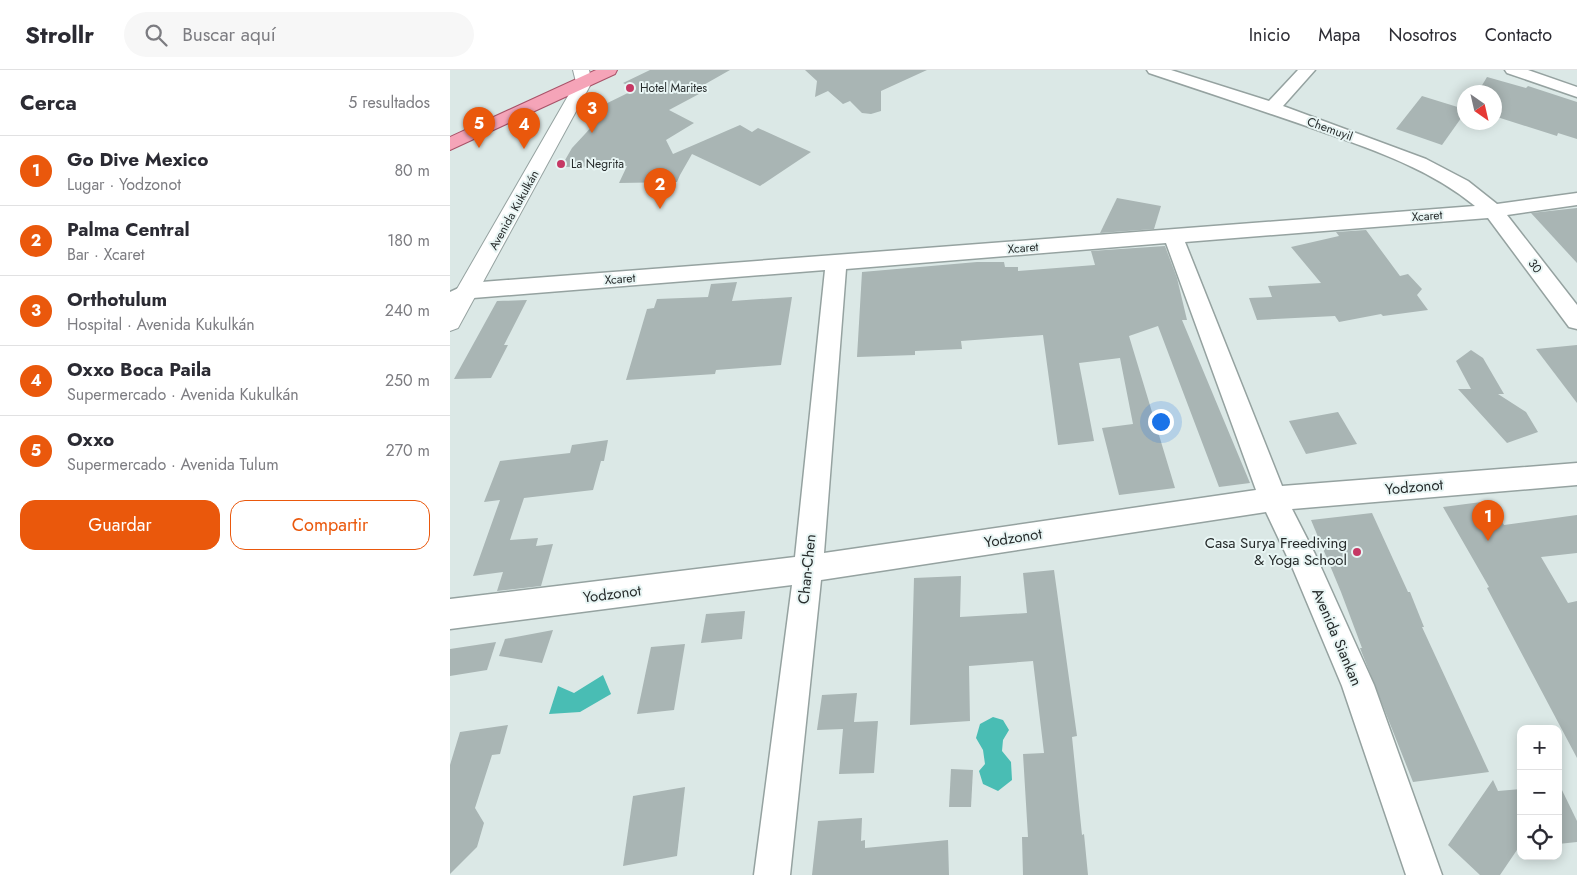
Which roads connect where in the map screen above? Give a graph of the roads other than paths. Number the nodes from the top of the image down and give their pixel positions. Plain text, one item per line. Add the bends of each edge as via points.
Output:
1 (609, 70) edge
2 (1155, 70) edge
3 (1307, 70) edge
4 (1513, 70) edge
5 (583, 76) edge
6 (1577, 92) edge
7 (1272, 108) junction
8 (450, 144) edge
9 (1577, 199) edge
10 (1494, 211) junction
11 (1173, 236) junction
12 (836, 263) junction
13 (469, 291) junction
14 (450, 302) edge
15 (1577, 321) edge
16 (450, 322) edge
17 (1577, 474) edge
18 (1273, 499) junction
19 (808, 569) junction
20 (450, 614) edge
21 (772, 875) edge
22 (1424, 875) edge

1 - 5 main road
2 - 7 street, Chemuyil
3 - 7 street
4 - 6 street
5 - 8 main road
5 - 13 street, Avenida Kukulkán
7 - 10 street, Chemuyil via 1420,163 1461,185
9 - 10 street, Xcaret
10 - 11 street, Xcaret
10 - 15 street, 30
11 - 12 street, Xcaret
11 - 18 street, Avenida Siankan
12 - 13 street, Xcaret
12 - 19 street, Chan-Chen
13 - 14 street
13 - 16 street, Avenida Kukulkán
17 - 18 street, Yodzonot
18 - 19 street, Yodzonot
18 - 22 street, Avenida Siankan via 1305,563 1358,685
19 - 20 street, Yodzonot
19 - 21 street, Chan-Chen

